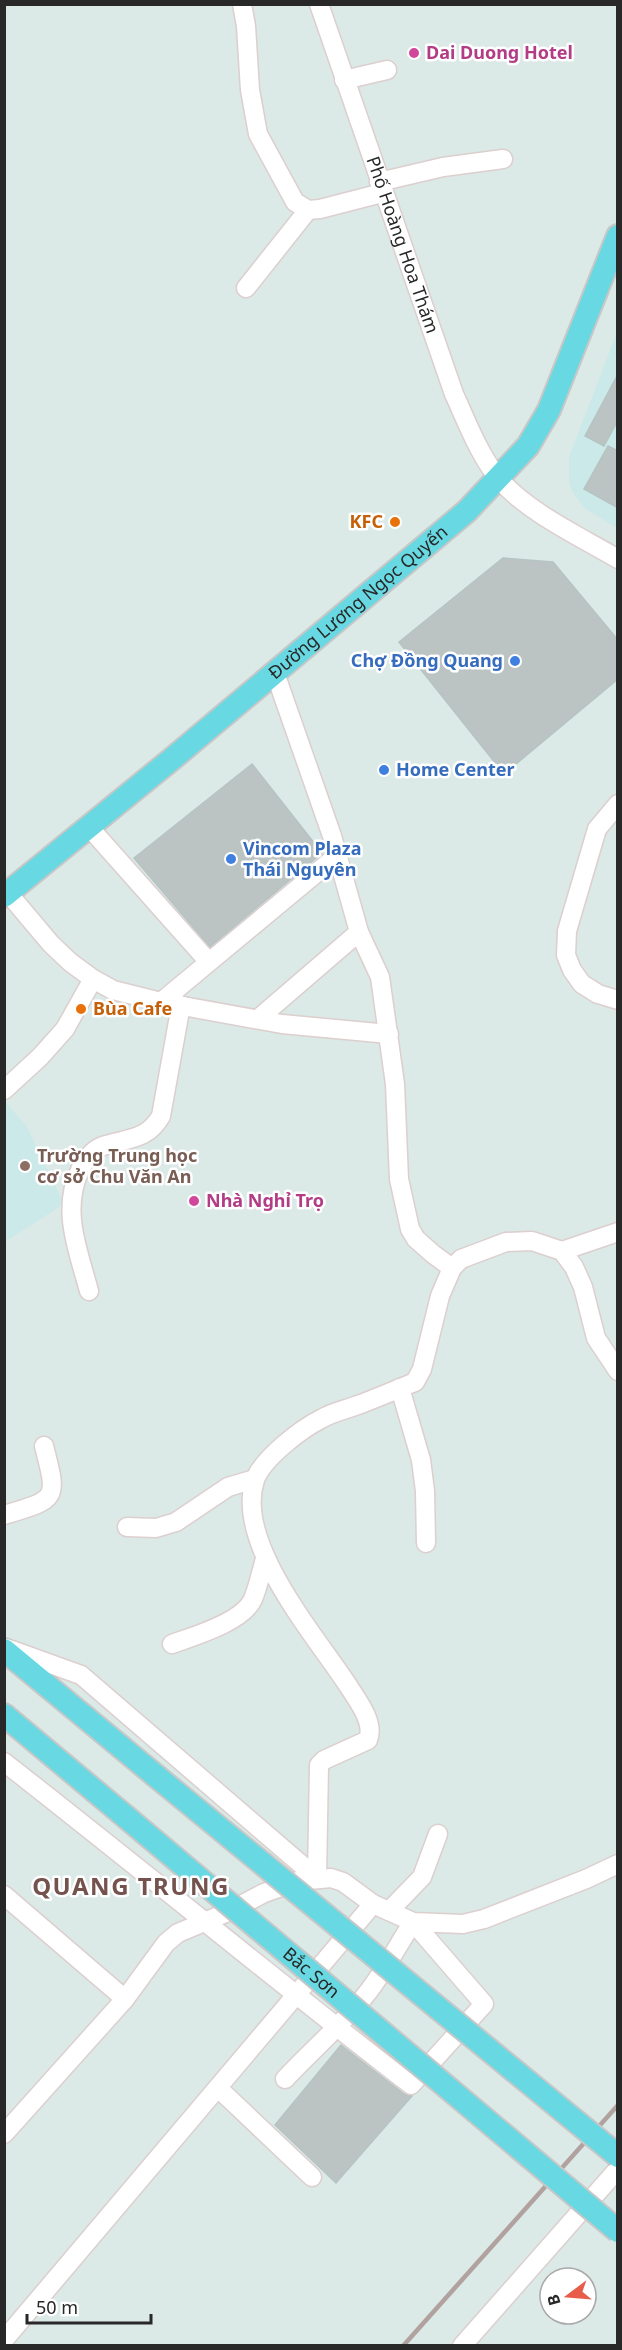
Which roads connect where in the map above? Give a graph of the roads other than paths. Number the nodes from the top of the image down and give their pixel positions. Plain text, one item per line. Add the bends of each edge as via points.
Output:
1 (242, 4) edge
2 (319, 4) edge
3 (387, 70) dead end
4 (344, 80) junction
5 (502, 159) dead end
6 (381, 188) junction
7 (308, 210) junction
8 (616, 243) edge
9 (246, 288) dead end
10 (498, 479) junction
11 (618, 559) edge
12 (275, 673) junction
13 (618, 804) edge
14 (89, 827) junction
15 (338, 855) junction
16 (6, 894) edge
17 (359, 932) junction
18 (208, 961) junction
19 (93, 979) junction
20 (618, 1000) edge
21 (160, 1002) junction
22 (181, 1005) junction
23 (258, 1019) junction
24 (389, 1034) junction
25 (4, 1090) edge
26 (618, 1232) edge
27 (562, 1251) junction
28 (452, 1268) junction
29 (89, 1291) dead end
30 (618, 1371) edge
31 (400, 1388) junction
32 (44, 1446) dead end
33 (255, 1479) junction
34 (4, 1515) edge
35 (127, 1527) dead end
36 (426, 1543) dead end
37 (265, 1558) junction
38 (172, 1644) dead end
39 (4, 1649) edge
40 (4, 1715) edge
41 (4, 1762) edge
42 (438, 1834) dead end
43 (618, 1864) edge
44 (317, 1878) junction
45 (4, 1895) edge
46 (381, 1907) junction
47 (206, 1921) junction
48 (413, 1922) junction
49 (296, 1996) junction
50 (125, 1999) junction
51 (336, 2027) junction
52 (285, 2079) dead end
53 (218, 2088) junction
54 (4, 2134) edge
55 (618, 2156) edge
56 (618, 2169) edge
57 (312, 2177) dead end
58 (618, 2231) edge
59 (4, 2340) edge
60 (462, 2345) edge

1 - 7 street via 258,134 295,202
2 - 4 street, Phố Hoàng Hoa Thám
3 - 4 street
4 - 6 street, Phố Hoàng Hoa Thám
5 - 6 street via 443,167
6 - 7 street
6 - 10 street, Phố Hoàng Hoa Thám via 454,394
7 - 9 street
8 - 10 main road, Đường Lương Ngọc Quyến via 549,410 531,441
10 - 11 street, Phố Hoàng Hoa Thám via 522,501
10 - 12 main road, Đường Lương Ngọc Quyến via 467,511
12 - 14 main road, Đường Lương Ngọc Quyến
12 - 15 street
13 - 20 street via 597,829 567,931 566,955 582,984
14 - 16 main road, Đường Lương Ngọc Quyến
14 - 18 street
15 - 17 street
15 - 18 street
16 - 19 street via 51,944
17 - 23 street
17 - 24 street via 380,976
18 - 21 street
19 - 21 street via 113,990
19 - 25 street via 65,1029
21 - 22 street
22 - 23 street
22 - 29 street via 161,1116 155,1127 91,1154 74,1184 71,1228
23 - 24 street
24 - 28 street via 399,1179 410,1229 416,1239
26 - 27 street
27 - 28 street via 532,1240 506,1242 461,1259
27 - 30 street via 583,1287 596,1338
28 - 31 street via 440,1296 422,1369 415,1382
31 - 33 street via 323,1417 302,1430 264,1465
31 - 36 street via 421,1460
32 - 34 street via 52,1491 39,1505
33 - 35 street via 228,1487 176,1522 156,1528
33 - 37 street via 251,1498 253,1523
37 - 38 street via 252,1601 244,1610 224,1624
37 - 44 street via 361,1706 370,1728 368,1740 319,1765
39 - 44 street via 81,1675
39 - 55 main road, bridge
40 - 58 main road, Bắc Sơn, bridge
41 - 47 street
42 - 46 street via 422,1877
43 - 48 street via 484,1919 463,1924
44 - 46 street via 343,1882
44 - 47 street via 264,1893
45 - 50 street
46 - 48 street
46 - 49 street
47 - 49 street
47 - 50 street via 178,1932 166,1943
48 - 51 street via 370,1989
48 - 51 street via 484,2004 411,2085
49 - 51 street
49 - 53 street
50 - 54 street
51 - 52 street
53 - 57 street
53 - 59 street
56 - 60 street

